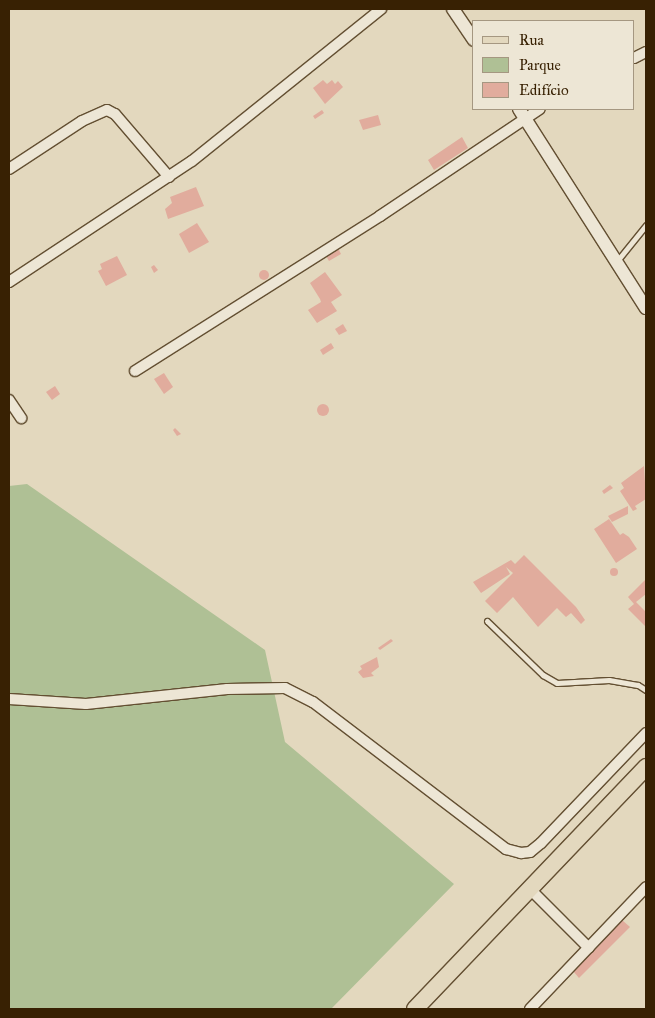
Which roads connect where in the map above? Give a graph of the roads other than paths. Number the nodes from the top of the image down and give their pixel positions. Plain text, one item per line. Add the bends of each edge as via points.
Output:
1 (381, 9) edge
2 (453, 9) edge
3 (472, 37) edge
4 (536, 110) edge
5 (522, 114) edge
6 (9, 169) edge
7 (169, 177) junction
8 (646, 224) edge
9 (617, 262) junction
10 (9, 282) edge
11 (646, 308) edge
12 (135, 371) dead end
13 (9, 400) edge
14 (21, 418) dead end
15 (487, 621) dead end
16 (646, 690) edge
17 (9, 699) edge
18 (646, 733) edge
19 (646, 767) edge
20 (646, 887) edge
21 (530, 889) junction
22 (589, 948) junction
23 (415, 1009) edge
24 (530, 1009) edge

1 - 7 street
2 - 3 street
4 - 5 street
5 - 9 street
5 - 12 street via 380,216
6 - 7 street via 82,121 107,110 115,114
7 - 10 street
8 - 9 lane
9 - 11 street
13 - 14 street
15 - 16 lane via 543,675 557,683 609,680 638,685
17 - 18 street via 86,704 227,688 285,688 314,702 506,848 521,853 530,852 541,843
19 - 21 main road
20 - 22 street
21 - 22 street
21 - 23 main road
22 - 24 street

